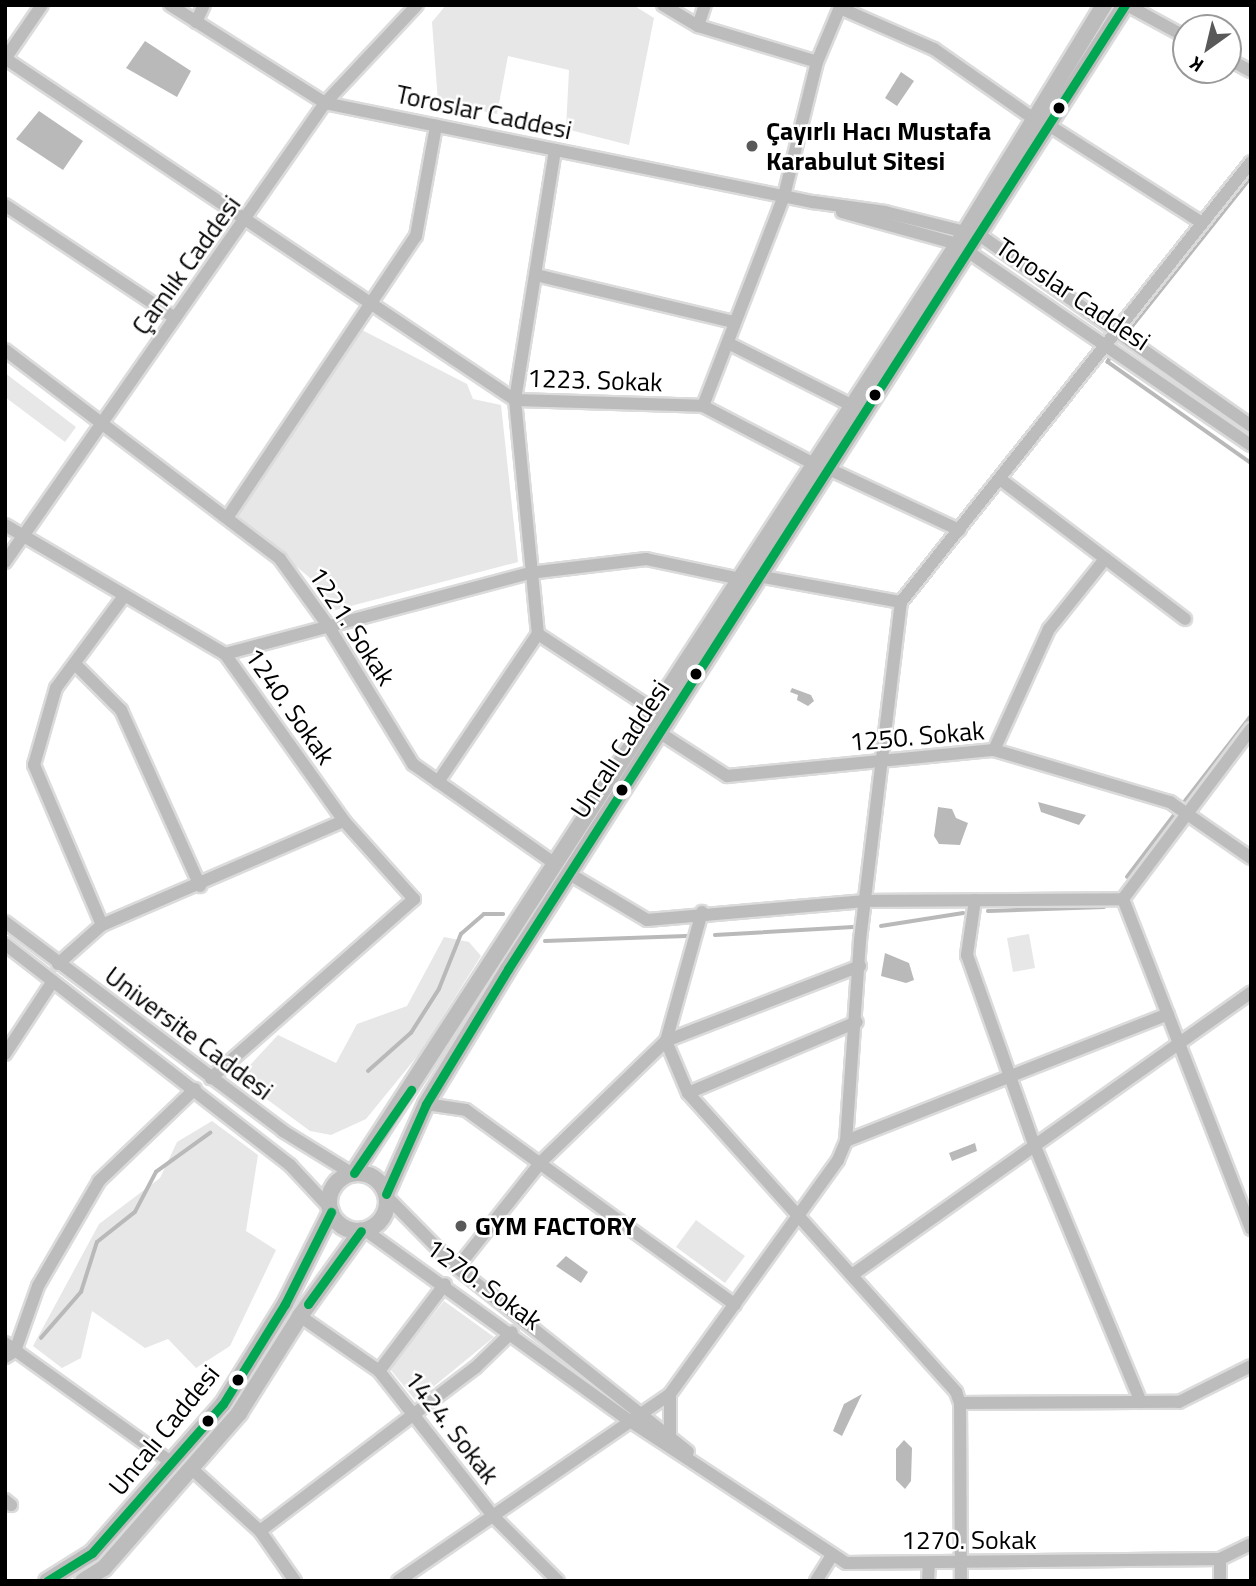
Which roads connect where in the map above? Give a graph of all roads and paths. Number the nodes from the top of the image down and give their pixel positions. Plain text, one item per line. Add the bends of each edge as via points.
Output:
1 (42, 5) edge
2 (170, 5) edge
3 (204, 5) edge
4 (417, 5) edge
5 (663, 5) edge
6 (705, 5) edge
7 (1104, 5) edge
8 (1126, 5) edge
9 (840, 6) edge
10 (196, 22) junction
11 (698, 26) junction
12 (1172, 30) edge
13 (5, 59) edge
14 (817, 62) junction
15 (325, 103) junction
16 (1034, 119) junction
17 (1050, 125) junction
18 (436, 126) junction
19 (555, 150) junction
20 (1251, 162) edge
21 (784, 197) junction
22 (5, 205) edge
23 (247, 219) junction
24 (1202, 223) junction
25 (969, 241) junction
26 (536, 275) junction
27 (371, 300) junction
28 (175, 318) junction
29 (734, 322) junction
30 (1117, 331) junction
31 (728, 343) junction
32 (1107, 344) junction
33 (5, 350) edge
34 (515, 400) junction
35 (851, 405) junction
36 (703, 406) junction
37 (102, 422) junction
38 (1251, 426) edge
39 (1251, 445) edge
40 (822, 467) junction
41 (1000, 478) junction
42 (227, 518) junction
43 (5, 525) edge
44 (959, 530) junction
45 (23, 536) junction
46 (1105, 559) junction
47 (5, 562) edge
48 (529, 573) junction
49 (762, 576) junction
50 (740, 579) junction
51 (124, 596) junction
52 (901, 602) junction
53 (1185, 619) dead end
54 (329, 627) junction
55 (538, 634) junction
56 (225, 654) junction
57 (75, 664) junction
58 (654, 710) junction
59 (1251, 729) edge
60 (660, 733) junction
61 (994, 750) junction
62 (881, 762) junction
63 (438, 782) junction
64 (1185, 812) junction
65 (344, 821) junction
66 (1251, 858) edge
67 (554, 863) junction
68 (568, 873) junction
69 (200, 886) junction
70 (1123, 899) junction
71 (975, 900) junction
72 (865, 901) junction
73 (702, 912) junction
74 (5, 922) edge
75 (102, 925) junction
76 (5, 944) edge
77 (58, 964) junction
78 (860, 966) junction
79 (53, 981) junction
80 (1251, 992) edge
81 (1168, 1014) junction
82 (857, 1022) junction
83 (666, 1041) junction
84 (1179, 1042) junction
85 (5, 1054) edge
86 (1009, 1077) junction
87 (211, 1078) junction
88 (195, 1089) junction
89 (688, 1093) junction
90 (426, 1104) junction
91 (846, 1141) junction
92 (1034, 1144) junction
93 (541, 1162) junction
94 (353, 1173) junction
95 (387, 1196) junction
96 (330, 1210) junction
97 (797, 1219) junction
98 (1251, 1229) edge
99 (363, 1231) junction
100 (457, 1268) junction
101 (852, 1275) junction
102 (445, 1284) junction
103 (735, 1305) junction
104 (300, 1316) junction
105 (512, 1332) junction
106 (8, 1350) edge
107 (1251, 1366) edge
108 (379, 1371) junction
109 (670, 1394) junction
110 (1141, 1402) junction
111 (960, 1403) junction
112 (643, 1412) junction
113 (412, 1414) junction
114 (630, 1421) junction
115 (670, 1435) junction
116 (172, 1463) junction
117 (192, 1469) junction
118 (711, 1475) junction
119 (493, 1516) junction
120 (260, 1531) junction
121 (1251, 1544) edge
122 (831, 1557) junction
123 (1220, 1559) junction
124 (929, 1564) junction
125 (960, 1564) junction
126 (47, 1581) edge
127 (83, 1581) edge
128 (295, 1581) edge
129 (398, 1581) edge
130 (558, 1581) edge
131 (816, 1581) edge
132 (928, 1581) edge
133 (961, 1581) edge
134 (1220, 1581) edge

1 - 13 street
2 - 10 street, Toroslar Caddesi
3 - 10 street
4 - 15 street, Çamlık Caddesi
5 - 11 street
6 - 11 street
7 - 16 main road
8 - 12 street
8 - 17 main road
9 - 14 street
9 - 16 street via 934,49
10 - 15 street, Toroslar Caddesi
11 - 14 street
13 - 23 street, 1223. Sokak
14 - 21 street
15 - 18 street, Toroslar Caddesi
15 - 23 street, Çamlık Caddesi
16 - 25 main road
17 - 24 street
17 - 25 main road
18 - 19 street, Toroslar Caddesi
18 - 27 street via 416,236
19 - 21 street, Toroslar Caddesi
19 - 26 street
20 - 24 street
21 - 25 street, Toroslar Caddesi
21 - 29 street
22 - 28 street
23 - 27 street, 1223. Sokak
23 - 28 street, Çamlık Caddesi
24 - 30 street
25 - 30 street, Toroslar Caddesi
25 - 32 street, Toroslar Caddesi
25 - 35 main road, Uncalı Caddesi
25 - 40 main road, Uncalı Caddesi
26 - 29 street
26 - 34 street
27 - 34 street, 1223. Sokak
27 - 42 street
28 - 37 street, Çamlık Caddesi
29 - 31 street
30 - 32 street
30 - 38 street, Toroslar Caddesi
31 - 35 street
31 - 36 street
32 - 39 street, Toroslar Caddesi
32 - 41 street
33 - 37 street, 1221. Sokak
34 - 36 street, 1223. Sokak
34 - 48 street
35 - 40 main road, Uncalı Caddesi
36 - 40 street, 1223. Sokak
37 - 42 street, 1221. Sokak
37 - 45 street, Çamlık Caddesi
40 - 44 street, 1223. Sokak
40 - 49 main road, Uncalı Caddesi
40 - 50 main road, Uncalı Caddesi
41 - 44 street
41 - 46 street
42 - 54 street, 1221. Sokak via 280,559
43 - 45 street, 1240. Sokak
44 - 52 street
45 - 47 street, Çamlık Caddesi
45 - 51 street, 1240. Sokak
46 - 53 street
46 - 61 street via 1049,629
48 - 50 street via 646,559
48 - 54 street
48 - 55 street
49 - 52 street
49 - 60 main road, Uncalı Caddesi
50 - 58 main road, Uncalı Caddesi
51 - 56 street, 1240. Sokak
51 - 57 street
52 - 62 street
54 - 56 street
54 - 63 street, 1221. Sokak via 413,764
55 - 58 street
55 - 63 street
56 - 65 street, 1240. Sokak
57 - 69 street via 121,710
57 - 75 street via 56,688 34,765
58 - 67 main road, Uncalı Caddesi
59 - 64 street
60 - 62 street, 1250. Sokak via 727,776
60 - 68 main road, Uncalı Caddesi
61 - 62 street, 1250. Sokak
61 - 64 street, 1250. Sokak via 1170,802
62 - 72 street
63 - 67 street, 1221. Sokak
64 - 66 street, 1250. Sokak
64 - 70 street
65 - 69 street
65 - 87 street, 1240. Sokak via 414,899
67 - 94 main road, Uncalı Caddesi
68 - 73 street via 647,920
68 - 90 main road, Uncalı Caddesi
69 - 75 street
70 - 71 street
70 - 81 street
71 - 72 street
71 - 86 street via 967,955
72 - 73 street
72 - 78 street
73 - 83 street
74 - 77 street, Universite Caddesi
75 - 77 street
76 - 79 street, Universite Caddesi
77 - 87 street, Universite Caddesi
78 - 82 street
78 - 83 street
79 - 85 street
79 - 88 street, Universite Caddesi
80 - 84 street
81 - 84 street
81 - 86 street
82 - 89 street
82 - 91 street
83 - 89 street
83 - 93 street
84 - 92 street
84 - 98 street
86 - 91 street
86 - 92 street
87 - 94 street, Universite Caddesi
88 - 96 street, Universite Caddesi via 290,1165
88 - 106 street via 99,1181 38,1286
89 - 97 street
90 - 93 street via 466,1110
90 - 95 main road, Uncalı Caddesi
91 - 97 street
92 - 101 street
92 - 110 street
93 - 100 street
93 - 103 street
94 - 95 main road via 378,1180
94 - 96 main road via 335,1184
95 - 99 main road via 385,1216
95 - 100 street, 1270. Sokak
96 - 99 main road via 342,1227
96 - 116 main road, Uncalı Caddesi via 285,1304 223,1404
97 - 101 street
97 - 103 street
99 - 102 street, 1270. Sokak
99 - 104 main road, Uncalı Caddesi
100 - 112 street, 1270. Sokak
101 - 111 street via 956,1392
102 - 105 street, 1270. Sokak
102 - 108 street
103 - 109 street
104 - 108 street, 1424. Sokak
104 - 117 main road, Uncalı Caddesi via 239,1412
105 - 113 street via 476,1367
105 - 114 street, 1270. Sokak
106 - 116 street
107 - 110 street via 1179,1402
108 - 113 street, 1424. Sokak
109 - 112 street
109 - 115 street
110 - 111 street
111 - 125 street
112 - 114 street
112 - 115 street, 1270. Sokak
113 - 119 street, 1424. Sokak
113 - 120 street
114 - 118 street, 1270. Sokak
114 - 119 street
115 - 118 street, 1270. Sokak
116 - 126 main road, Uncalı Caddesi via 92,1553
117 - 120 street
117 - 127 main road, Uncalı Caddesi via 104,1568
118 - 122 street, 1270. Sokak
119 - 129 street
119 - 130 street, 1424. Sokak
120 - 128 street
121 - 123 street, 1270. Sokak
122 - 124 street, 1270. Sokak via 846,1563
122 - 131 street
123 - 125 street, 1270. Sokak
123 - 134 street
124 - 125 street, 1270. Sokak
124 - 132 street
125 - 133 street

